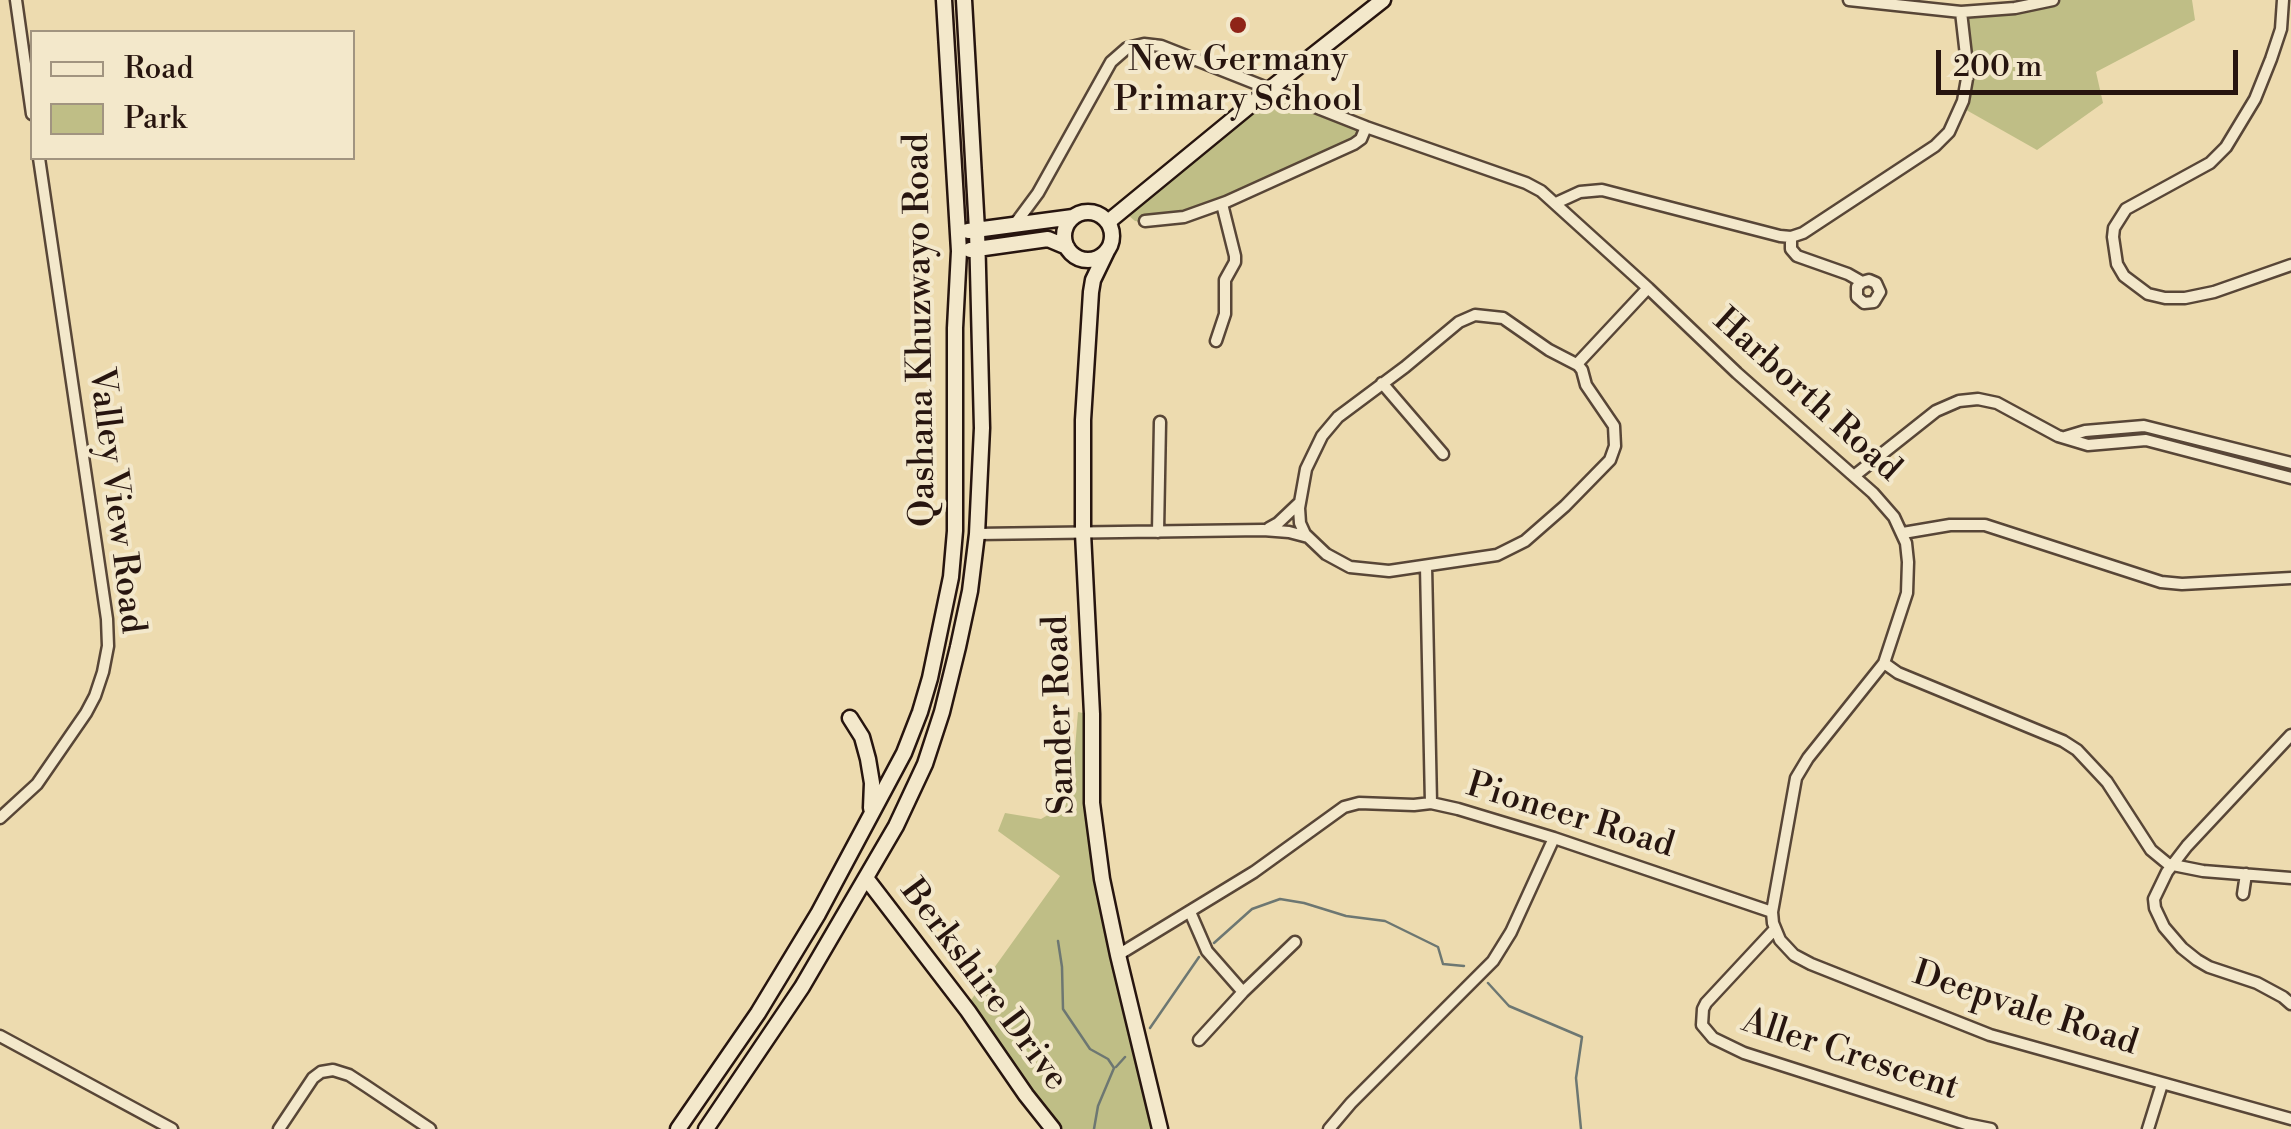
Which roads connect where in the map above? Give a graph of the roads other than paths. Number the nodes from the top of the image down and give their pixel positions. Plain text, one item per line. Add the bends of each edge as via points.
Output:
1 (16, 0) edge
2 (944, 0) edge
3 (964, 0) edge
4 (1384, 0) edge
5 (1849, 0) edge
6 (2053, 0) edge
7 (2283, 0) edge
8 (1961, 12) junction
9 (1270, 89) junction
10 (30, 100) edge
11 (1366, 127) junction
12 (39, 160) edge
13 (1556, 203) junction
14 (1222, 204) junction
15 (1073, 218) junction
16 (1108, 222) junction
17 (1145, 222) dead end
18 (1014, 225) junction
19 (977, 230) junction
20 (958, 233) junction
21 (1791, 237) junction
22 (977, 250) junction
23 (959, 251) junction
24 (1107, 251) junction
25 (1072, 252) junction
26 (2291, 266) edge
27 (1862, 282) dead end
28 (1648, 288) junction
29 (1091, 292) junction
30 (1216, 341) dead end
31 (1577, 364) junction
32 (1382, 383) junction
33 (1160, 422) dead end
34 (2064, 437) junction
35 (1443, 454) dead end
36 (2291, 462) edge
37 (1854, 476) junction
38 (2291, 478) edge
39 (1298, 503) junction
40 (1264, 530) junction
41 (1158, 532) junction
42 (1083, 533) junction
43 (1902, 533) junction
44 (976, 534) junction
45 (1308, 538) junction
46 (1426, 566) junction
47 (2291, 578) edge
48 (1884, 663) junction
49 (850, 718) dead end
50 (2291, 735) edge
51 (1431, 804) junction
52 (871, 814) junction
53 (0, 818) edge
54 (1554, 838) junction
55 (2172, 865) junction
56 (2246, 874) junction
57 (866, 878) junction
58 (2291, 878) edge
59 (1776, 890) junction
60 (2243, 894) dead end
61 (1748, 902) junction
62 (1190, 912) junction
63 (1772, 912) junction
64 (1774, 930) junction
65 (1295, 942) dead end
66 (1118, 955) junction
67 (1243, 992) junction
68 (2291, 1004) edge
69 (0, 1036) edge
70 (1199, 1040) dead end
71 (2162, 1084) junction
72 (2291, 1119) edge
73 (172, 1129) edge
74 (279, 1129) edge
75 (430, 1129) edge
76 (678, 1129) edge
77 (706, 1129) edge
78 (1053, 1129) edge
79 (1160, 1129) edge
80 (1329, 1129) edge
81 (1991, 1129) edge
82 (2148, 1129) edge

1 - 10 street
2 - 20 main road, Qashana Khuzwayo Road
3 - 19 main road, Qashana Khuzwayo Road
4 - 9 main road
5 - 8 street
6 - 8 street
7 - 26 street via 2271,59 2236,134 2210,163 2126,209 2112,237 2124,276 2166,298 2214,292
8 - 21 street via 1968,72 1949,132
9 - 11 street, Harborth Road
9 - 16 main road
9 - 18 street, Harborth Road via 1161,46 1127,48 1111,62
11 - 13 street, Harborth Road via 1526,183
11 - 14 street via 1354,144
12 - 53 street, Valley View Road via 108,646 86,713 38,784
13 - 21 street via 1602,190
13 - 28 street, Harborth Road
14 - 17 street
14 - 30 street via 1235,256
15 - 16 main road via 1095,212
15 - 18 main road
15 - 25 main road via 1065,231
16 - 24 main road
18 - 19 main road
19 - 20 main road
19 - 22 main road, Qashana Khuzwayo Road
20 - 23 main road, Qashana Khuzwayo Road
21 - 27 street via 1796,256
22 - 23 main road
22 - 25 main road via 1032,240 1057,241
22 - 44 main road, Qashana Khuzwayo Road via 982,428
23 - 52 main road, Qashana Khuzwayo Road via 950,577 920,712
24 - 25 main road via 1093,259
24 - 29 main road, Sander Road
25 - 29 main road, Sander Road
28 - 31 street
28 - 37 street, Harborth Road
29 - 42 main road, Sander Road
31 - 32 street via 1504,318 1475,315
31 - 46 street via 1614,426 1610,460 1512,550
32 - 35 street
32 - 39 street via 1322,436
33 - 41 street
34 - 36 street via 2144,426
34 - 37 street via 1997,402 1960,401 1936,411
34 - 38 street via 2088,444 2146,440
37 - 43 street, Harborth Road via 1890,510
39 - 40 street
39 - 45 street
40 - 41 street
40 - 45 street
41 - 42 street
42 - 44 street
42 - 66 main road, Sander Road via 1092,803
43 - 47 street via 1986,525 2172,583
43 - 48 street, Harborth Road via 1909,578
44 - 57 main road, Qashana Khuzwayo Road via 970,592 926,764
45 - 46 street via 1350,566
46 - 51 street
48 - 55 street via 2077,750 2107,782 2151,850
48 - 59 street, Harborth Road via 1796,778
49 - 52 main road via 868,759
50 - 55 street
51 - 54 street, Pioneer Road
51 - 62 street, Pioneer Road via 1344,807
52 - 76 main road, Qashana Khuzwayo Road via 758,1014
54 - 61 street, Pioneer Road
54 - 80 street via 1493,960
55 - 56 street
55 - 68 street via 2154,899 2173,938 2208,967 2257,983
56 - 58 street
56 - 60 street
57 - 77 main road, Qashana Khuzwayo Road
57 - 78 main road, Berkshire Drive
59 - 61 street
59 - 63 street, Harborth Road
61 - 63 street, Pioneer Road
62 - 66 street, Pioneer Road
62 - 67 street via 1207,951
63 - 64 street
64 - 71 street, Deepvale Road via 1810,964 1990,1035
64 - 81 street, Aller Crescent via 1706,1003 1702,1024 1713,1038
65 - 67 street
66 - 79 main road, Sander Road
67 - 70 street
69 - 73 street
71 - 72 street, Deepvale Road
71 - 82 street
74 - 75 street via 312,1078 333,1070

